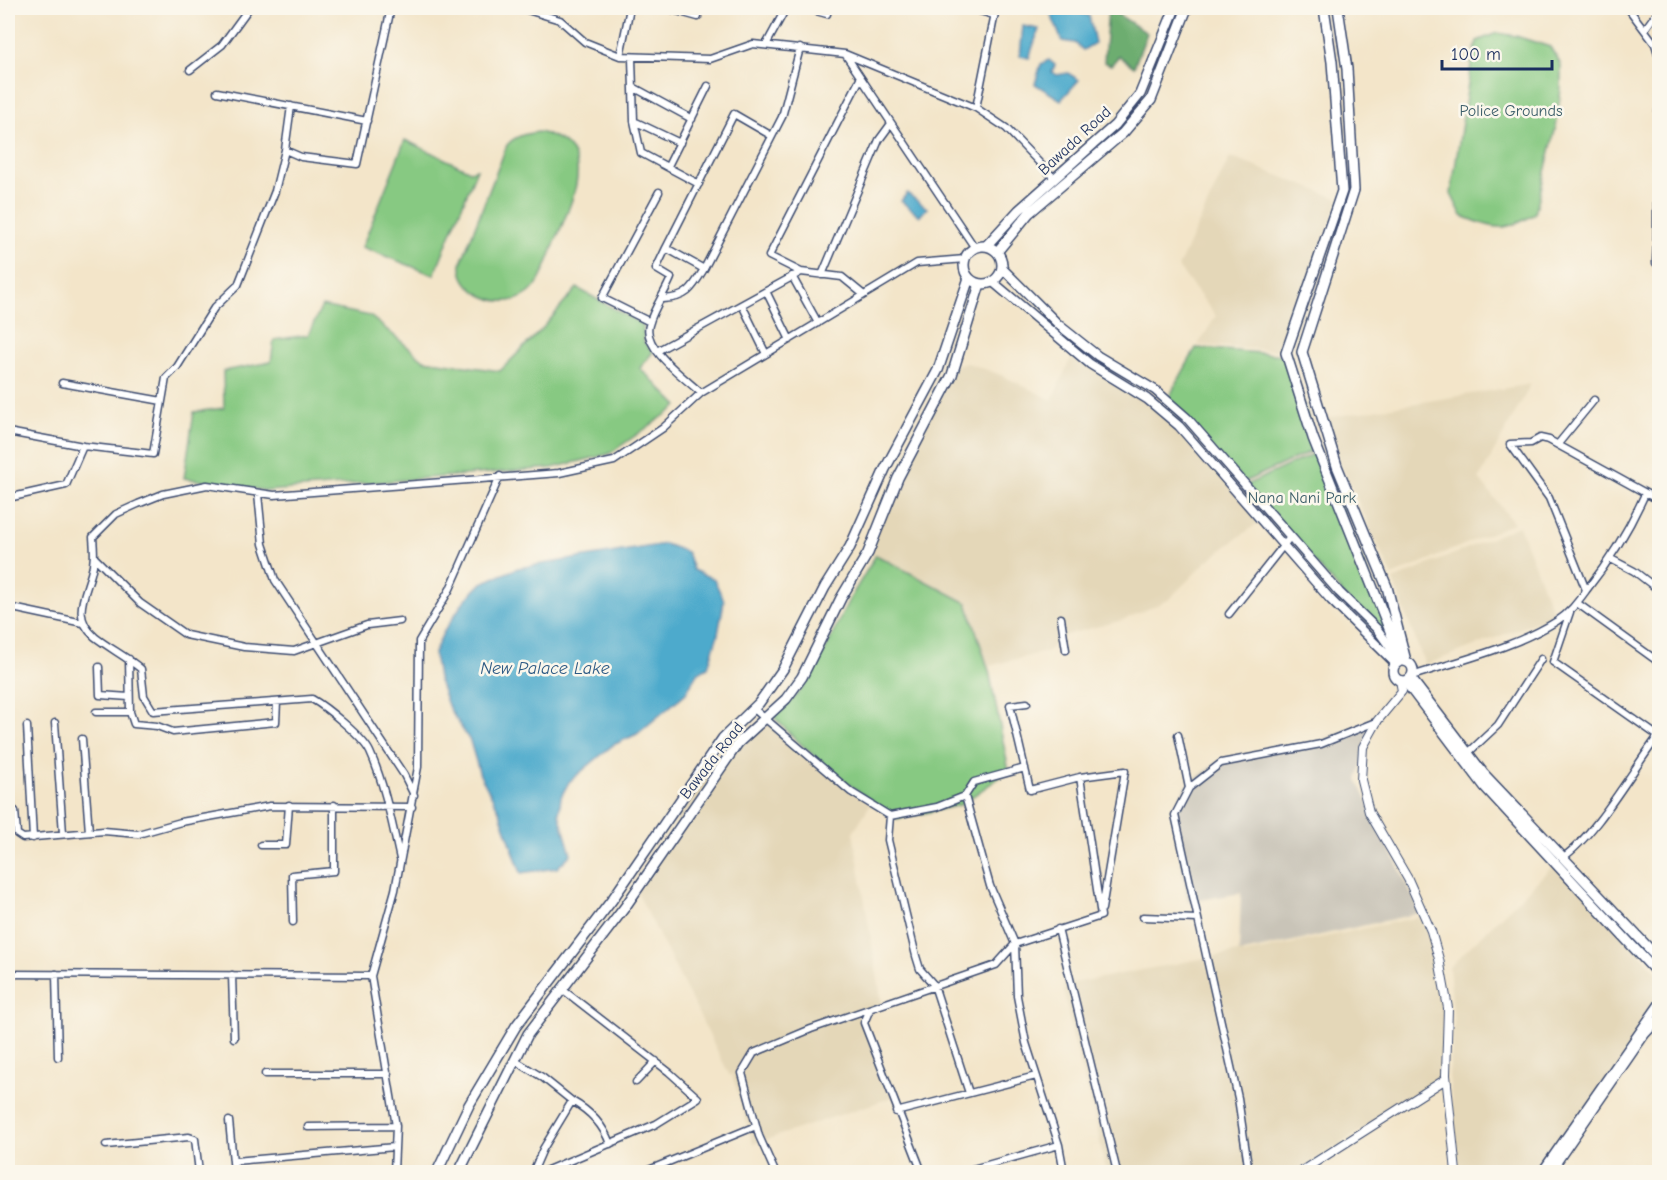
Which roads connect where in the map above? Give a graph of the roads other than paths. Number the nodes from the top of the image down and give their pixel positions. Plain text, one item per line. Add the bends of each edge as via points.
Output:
1 (249, 8) edge
2 (391, 8) edge
3 (522, 8) edge
4 (630, 8) edge
5 (666, 8) edge
6 (786, 8) edge
7 (805, 8) edge
8 (828, 8) edge
9 (969, 8) edge
10 (1175, 8) edge
11 (1187, 8) edge
12 (1324, 8) edge
13 (1338, 8) edge
14 (1628, 8) edge
15 (1659, 8) edge
16 (545, 11) edge
17 (995, 11) edge
18 (698, 18) dead end
19 (1645, 29) junction
20 (766, 45) junction
21 (800, 48) junction
22 (845, 54) junction
23 (620, 56) junction
24 (632, 58) junction
25 (1659, 60) edge
26 (190, 70) dead end
27 (860, 79) junction
28 (708, 86) dead end
29 (633, 87) junction
30 (1659, 89) edge
31 (217, 92) dead end
32 (291, 106) junction
33 (976, 108) junction
34 (692, 119) junction
35 (367, 121) junction
36 (634, 121) junction
37 (890, 125) junction
38 (772, 135) junction
39 (680, 142) junction
40 (285, 150) junction
41 (668, 166) junction
42 (1055, 179) junction
43 (699, 184) junction
44 (1354, 190) junction
45 (1342, 191) junction
46 (659, 192) dead end
47 (986, 246) junction
48 (666, 248) junction
49 (975, 248) junction
50 (997, 252) junction
51 (965, 259) junction
52 (1656, 263) dead end
53 (1002, 268) junction
54 (704, 269) junction
55 (801, 272) junction
56 (822, 275) junction
57 (792, 276) junction
58 (969, 278) junction
59 (993, 282) junction
60 (980, 284) junction
61 (766, 291) junction
62 (864, 295) junction
63 (663, 299) junction
64 (742, 305) junction
65 (650, 322) junction
66 (818, 323) junction
67 (790, 340) junction
68 (657, 351) junction
69 (766, 354) junction
70 (62, 383) dead end
71 (1313, 391) junction
72 (701, 393) junction
73 (1300, 395) junction
74 (1594, 400) dead end
75 (162, 401) junction
76 (8, 432) edge
77 (1558, 444) junction
78 (83, 446) junction
79 (500, 476) junction
80 (258, 494) junction
81 (1645, 494) junction
82 (8, 498) edge
83 (1659, 501) edge
84 (1291, 536) junction
85 (1283, 544) junction
86 (94, 557) junction
87 (1611, 559) junction
88 (1586, 590) junction
89 (1659, 591) edge
90 (1577, 603) junction
91 (8, 607) edge
92 (1571, 609) junction
93 (1229, 614) dead end
94 (1061, 618) dead end
95 (400, 621) dead end
96 (84, 623) junction
97 (318, 643) junction
98 (1066, 650) dead end
99 (1541, 658) dead end
100 (129, 659) junction
101 (1401, 662) junction
102 (1659, 663) edge
103 (99, 667) dead end
104 (1407, 679) junction
105 (129, 697) junction
106 (277, 702) junction
107 (1028, 702) dead end
108 (754, 709) junction
109 (96, 712) dead end
110 (130, 712) junction
111 (764, 718) junction
112 (1378, 720) junction
113 (55, 723) dead end
114 (27, 726) dead end
115 (1178, 735) dead end
116 (1659, 735) edge
117 (82, 739) dead end
118 (1468, 753) junction
119 (1025, 768) junction
120 (1080, 777) junction
121 (1189, 788) junction
122 (414, 796) junction
123 (965, 796) junction
124 (289, 805) junction
125 (334, 805) junction
126 (8, 806) edge
127 (387, 807) junction
128 (412, 807) junction
129 (890, 816) junction
130 (89, 832) junction
131 (63, 833) junction
132 (33, 838) junction
133 (261, 845) dead end
134 (400, 859) junction
135 (1561, 859) junction
136 (1101, 916) junction
137 (1143, 917) dead end
138 (1198, 919) junction
139 (293, 922) dead end
140 (1058, 929) junction
141 (1015, 944) junction
142 (1659, 960) edge
143 (8, 974) edge
144 (56, 974) junction
145 (232, 975) junction
146 (371, 976) junction
147 (1659, 976) edge
148 (934, 985) junction
149 (562, 989) junction
150 (1659, 1003) edge
151 (870, 1009) junction
152 (1659, 1018) edge
153 (234, 1038) dead end
154 (58, 1057) dead end
155 (514, 1060) junction
156 (656, 1061) junction
157 (265, 1074) dead end
158 (388, 1074) junction
159 (1036, 1076) junction
160 (1446, 1079) junction
161 (636, 1082) dead end
162 (969, 1093) junction
163 (572, 1101) junction
164 (896, 1112) junction
165 (229, 1121) dead end
166 (396, 1126) junction
167 (756, 1126) junction
168 (308, 1127) dead end
169 (610, 1144) junction
170 (106, 1145) dead end
171 (1059, 1145) junction
172 (395, 1147) junction
173 (235, 1161) junction
174 (199, 1173) edge
175 (234, 1173) edge
176 (394, 1173) edge
177 (437, 1173) edge
178 (459, 1173) edge
179 (534, 1173) edge
180 (543, 1173) edge
181 (644, 1173) edge
182 (775, 1173) edge
183 (922, 1173) edge
184 (962, 1173) edge
185 (1064, 1173) edge
186 (1117, 1173) edge
187 (1249, 1173) edge
188 (1300, 1173) edge
189 (1456, 1173) edge
190 (1542, 1173) edge
191 (1550, 1173) edge

1 - 26 street via 222,45
2 - 35 street
3 - 16 street
4 - 23 street
5 - 18 street
6 - 20 street
7 - 8 street via 826,14
9 - 17 street
10 - 42 main road, Bawada Road via 1140,93 1115,124
11 - 50 main road via 1150,100 1097,158 1029,213
12 - 45 main road via 1334,74
13 - 44 main road via 1347,69
14 - 19 street
15 - 19 street
16 - 23 street via 593,46
17 - 33 street
19 - 25 street
20 - 21 street
20 - 24 street via 753,44 710,59
21 - 22 street
21 - 38 street via 782,117
22 - 27 street
22 - 33 street
23 - 24 street
24 - 29 street
27 - 37 street
27 - 55 street via 769,256
28 - 34 street
29 - 34 street
29 - 36 street
30 - 52 street
31 - 32 street
32 - 35 street
32 - 40 street
33 - 42 street via 1006,129
34 - 39 street
35 - 40 street via 357,164 301,157
36 - 39 street
36 - 41 street via 641,153
37 - 49 street
37 - 56 street via 879,140
38 - 43 street via 734,114
38 - 54 street
39 - 41 street
40 - 75 street via 275,191 238,285 214,308 166,378
41 - 43 street
42 - 47 main road, Bawada Road
43 - 48 street
44 - 45 main road
44 - 71 main road via 1302,352
45 - 73 main road via 1286,353
46 - 65 street via 602,298
47 - 49 main road
47 - 50 main road
48 - 54 street
48 - 63 street via 656,269 671,278
49 - 51 main road
50 - 53 main road
51 - 58 main road
51 - 62 street via 917,263
53 - 59 main road
53 - 84 main road via 1029,298 1098,356 1155,390 1187,418
54 - 63 street via 691,291
55 - 56 street
55 - 57 street
56 - 62 street via 842,277
57 - 61 street
57 - 66 street
58 - 60 main road
58 - 108 main road via 938,370 850,547 783,669
59 - 60 main road
59 - 85 main road via 1090,364 1147,399 1179,426
60 - 111 main road, Bawada Road via 953,374 898,478 868,553 802,677 786,699
61 - 64 street
61 - 67 street
62 - 66 street
63 - 65 street
64 - 68 street
64 - 69 street
65 - 68 street via 649,341
66 - 67 street
67 - 69 street
68 - 72 street
69 - 72 street
70 - 75 street
71 - 73 street
71 - 101 main road via 1337,466 1387,588
72 - 79 street via 663,428 614,461 559,473
73 - 101 main road via 1313,438
74 - 77 street
75 - 78 street via 153,454
76 - 78 street
77 - 81 street
77 - 88 street via 1540,438 1531,443 1510,444 1549,498
78 - 82 street via 66,485
79 - 80 street
79 - 122 street via 450,589 419,641 421,740
80 - 86 street via 207,485 152,498 116,514 100,529 93,537
80 - 97 street via 263,544 275,580
81 - 83 street
81 - 87 street via 1633,524
84 - 85 street
84 - 101 main road via 1377,629
85 - 93 street
85 - 101 main road via 1331,600
86 - 96 street via 80,603
86 - 97 street via 140,603 186,635 244,647 294,651
87 - 88 street
87 - 89 street
88 - 90 street
90 - 92 street
90 - 102 street
91 - 96 street
92 - 104 street via 1557,621 1519,640
92 - 116 street via 1553,662
94 - 98 street
95 - 97 street via 367,626
96 - 100 street via 96,637
97 - 122 street
99 - 118 street via 1498,724
100 - 105 street
100 - 106 street via 141,669 144,696 153,711
101 - 104 main road via 1413,667
101 - 104 main road via 1394,674
103 - 105 street via 100,696
104 - 112 street
104 - 118 main road
104 - 147 main road via 1485,787
105 - 110 street
106 - 110 street via 276,722 173,732 134,724
106 - 127 street via 312,699 327,708 369,750
107 - 119 street via 1010,705
108 - 111 street
108 - 177 main road via 723,738 612,900 516,1026 468,1105
109 - 110 street
111 - 129 street via 851,792
111 - 149 main road, Bawada Road via 738,743 633,896
112 - 121 street via 1321,744 1221,763
112 - 160 street via 1363,747 1361,780 1369,812 1408,879 1439,959 1449,1018
113 - 131 street
114 - 132 street
115 - 121 street
116 - 135 street via 1593,825
117 - 130 street
118 - 135 main road
119 - 120 street via 1030,790
119 - 123 street via 974,782
120 - 136 street
120 - 136 street via 1125,771
121 - 138 street via 1175,815
122 - 128 street
123 - 129 street via 937,807
123 - 141 street via 990,886
124 - 125 street
124 - 130 street via 182,822 138,834
124 - 133 street via 286,846
125 - 127 street
125 - 139 street via 334,871 292,875
126 - 132 street via 15,811 17,834
127 - 128 street
127 - 134 street
128 - 134 street
129 - 148 street via 888,840 916,956 920,969
130 - 131 street
131 - 132 street
134 - 146 street
135 - 142 main road
136 - 140 street
137 - 138 street
138 - 187 street via 1238,1098
140 - 141 street
140 - 186 street
141 - 148 street via 996,965
141 - 159 street via 1017,996
143 - 144 street
144 - 145 street
144 - 154 street
145 - 146 street
145 - 153 street
146 - 158 street
148 - 151 street
148 - 162 street
149 - 155 main road, Bawada Road
149 - 156 street
150 - 190 main road
151 - 164 street via 864,1023
151 - 167 street via 754,1053 742,1073
152 - 191 main road
155 - 163 street
155 - 178 main road, Bawada Road
156 - 161 street
156 - 169 street via 698,1098 656,1124
157 - 158 street
158 - 166 street
159 - 162 street
159 - 171 street
160 - 188 street
160 - 189 street
162 - 164 street
163 - 169 street via 606,1131
163 - 179 street via 543,1149
164 - 183 street
165 - 173 street
166 - 168 street
166 - 172 street
167 - 181 street
167 - 182 street
169 - 180 street
170 - 174 street via 189,1137 195,1139
171 - 184 street
171 - 185 street
172 - 173 street
172 - 176 street
173 - 175 street

